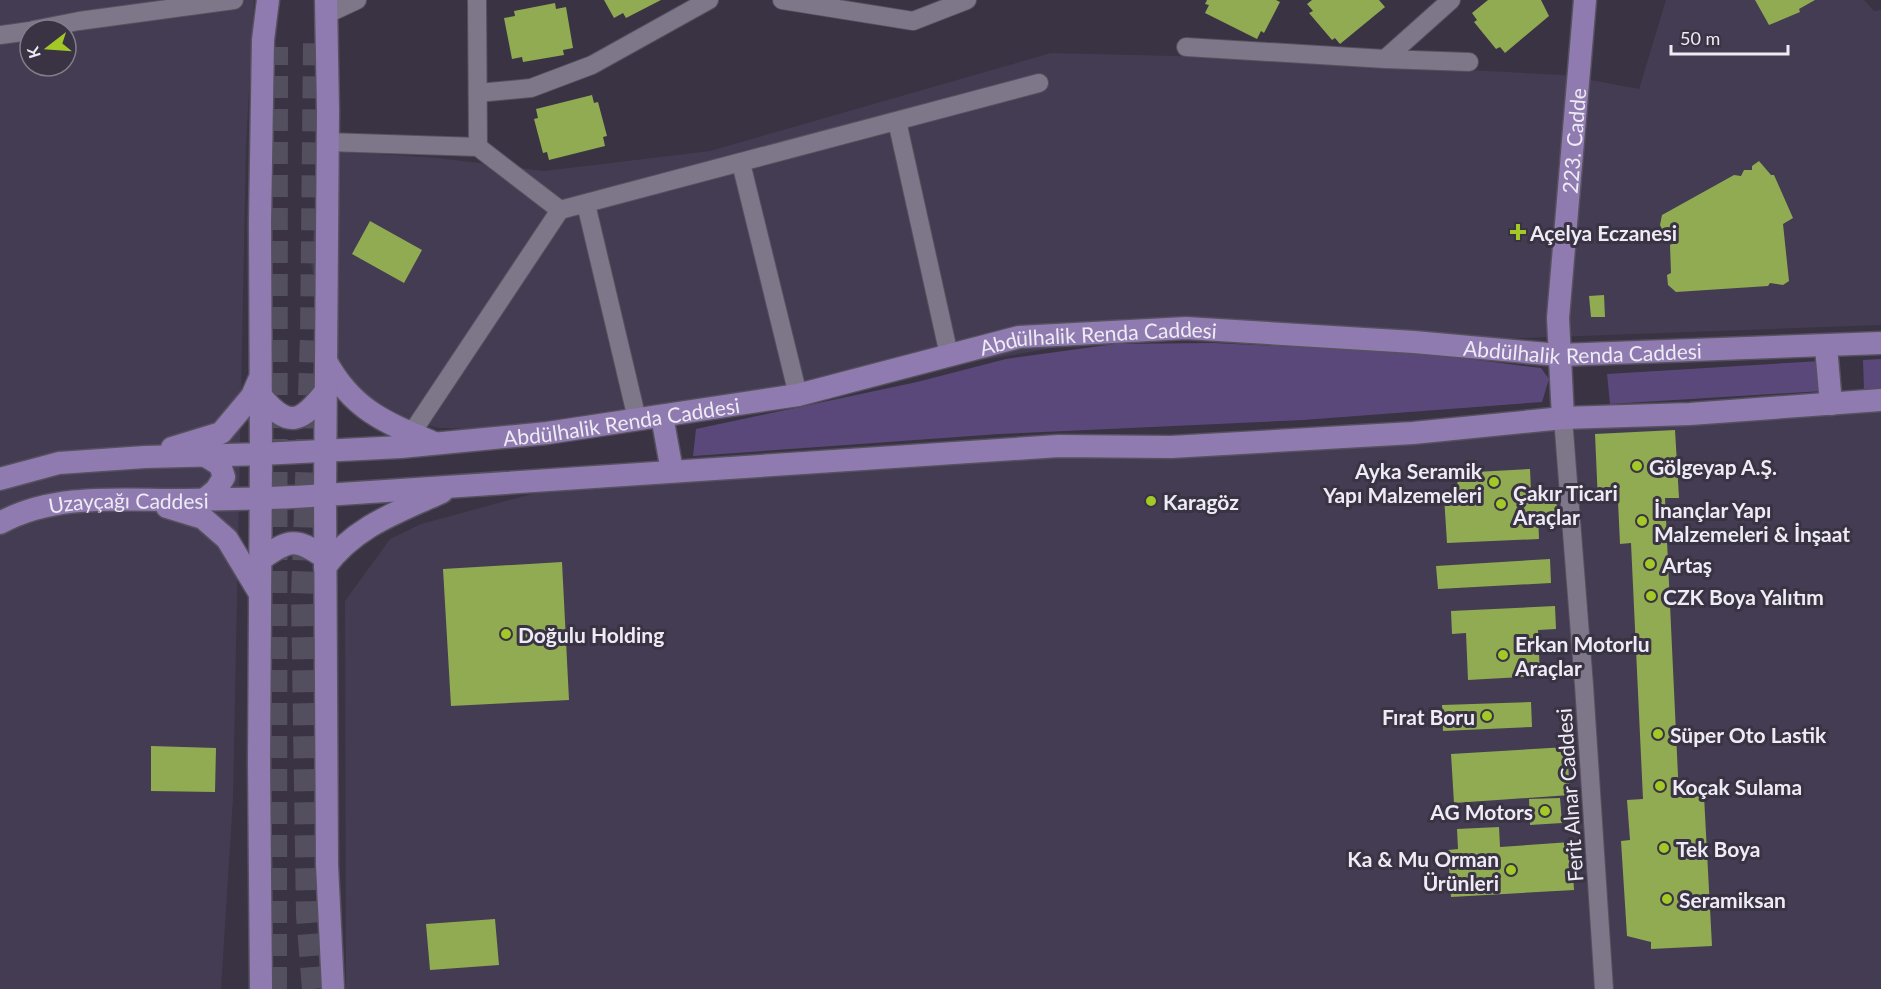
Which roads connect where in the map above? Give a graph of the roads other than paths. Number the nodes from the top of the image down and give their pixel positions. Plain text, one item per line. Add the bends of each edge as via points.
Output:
1 (234, 0) edge
2 (268, 0) edge
3 (278, 0) edge
4 (357, 0) edge
5 (477, 0) edge
6 (709, 0) edge
7 (782, 0) edge
8 (967, 0) edge
9 (1451, 0) edge
10 (1585, 0) edge
11 (323, 4) edge
12 (78, 21) edge
13 (18, 32) edge
14 (0, 35) edge
15 (314, 43) tunnel mouth
16 (277, 47) tunnel mouth
17 (1186, 47) dead end
18 (1385, 59) junction
19 (1469, 62) dead end
20 (1039, 83) dead end
21 (478, 93) junction
22 (897, 121) junction
23 (327, 142) junction
24 (478, 147) junction
25 (741, 163) junction
26 (586, 204) junction
27 (560, 210) junction
28 (1881, 343) edge
29 (1826, 347) junction
30 (949, 355) junction
31 (1559, 355) junction
32 (326, 359) junction
33 (262, 373) junction
34 (326, 391) junction
35 (798, 395) junction
36 (261, 396) junction
37 (1881, 400) edge
38 (1832, 404) junction
39 (662, 416) junction
40 (1563, 418) junction
41 (637, 419) junction
42 (411, 434) junction
43 (436, 444) junction
44 (326, 451) junction
45 (261, 454) junction
46 (204, 455) junction
47 (145, 457) junction
48 (672, 471) junction
49 (0, 479) edge
50 (454, 486) junction
51 (325, 495) junction
52 (261, 499) junction
53 (142, 500) junction
54 (205, 500) junction
55 (0, 523) edge
56 (260, 560) junction
57 (325, 563) junction
58 (260, 592) junction
59 (261, 989) edge
60 (333, 989) edge
61 (1604, 989) edge

1 - 12 street
2 - 33 main road via 263,40 260,222
3 - 16 main road
4 - 11 street
5 - 21 street
6 - 21 street via 592,65 531,88
7 - 8 street via 913,21
9 - 18 street
10 - 31 main road, 223. Cadde via 1558,318
11 - 15 main road
11 - 23 main road
13 - 14 street
17 - 18 street
18 - 19 street
20 - 22 street
21 - 24 street
22 - 25 street
22 - 30 street
23 - 24 street
23 - 32 main road
24 - 27 street
25 - 26 street
25 - 35 street
26 - 27 street
26 - 41 street
27 - 42 street
28 - 29 main road, Abdülhalik Renda Caddesi
29 - 31 main road, Abdülhalik Renda Caddesi
29 - 38 main road
30 - 31 main road, Abdülhalik Renda Caddesi via 1018,337 1186,328
30 - 35 main road, Abdülhalik Renda Caddesi
31 - 40 main road, 223. Cadde
32 - 34 main road
32 - 42 main road via 351,398 371,414
33 - 36 main road
33 - 47 main road via 252,396 221,433
34 - 36 main road via 311,411 299,419 275,413
34 - 44 main road
35 - 39 main road, Abdülhalik Renda Caddesi
36 - 45 main road
37 - 38 main road
38 - 40 main road
39 - 41 main road, Abdülhalik Renda Caddesi
39 - 48 main road
40 - 48 main road via 1413,433 1183,447 1059,446
40 - 61 street, Ferit Alnar Caddesi
41 - 43 main road, Abdülhalik Renda Caddesi via 547,434
42 - 43 main road
43 - 44 main road, Abdülhalik Renda Caddesi
44 - 45 main road, Abdülhalik Renda Caddesi
44 - 51 main road
45 - 46 main road, Uzayçağı Caddesi
45 - 52 main road
46 - 47 main road, Uzayçağı Caddesi
46 - 54 main road via 220,465 224,477
47 - 49 main road, Uzayçağı Caddesi via 59,463
48 - 50 main road
50 - 51 main road
50 - 57 main road via 373,522
51 - 52 main road, Uzayçağı Caddesi
51 - 57 main road
52 - 54 main road, Uzayçağı Caddesi
52 - 56 main road
53 - 54 main road, Uzayçağı Caddesi
53 - 55 main road, Uzayçağı Caddesi via 54,503
53 - 58 main road via 203,518 227,539
56 - 57 main road via 284,543 293,542 308,546
56 - 58 main road
57 - 60 main road via 327,865
58 - 59 main road

